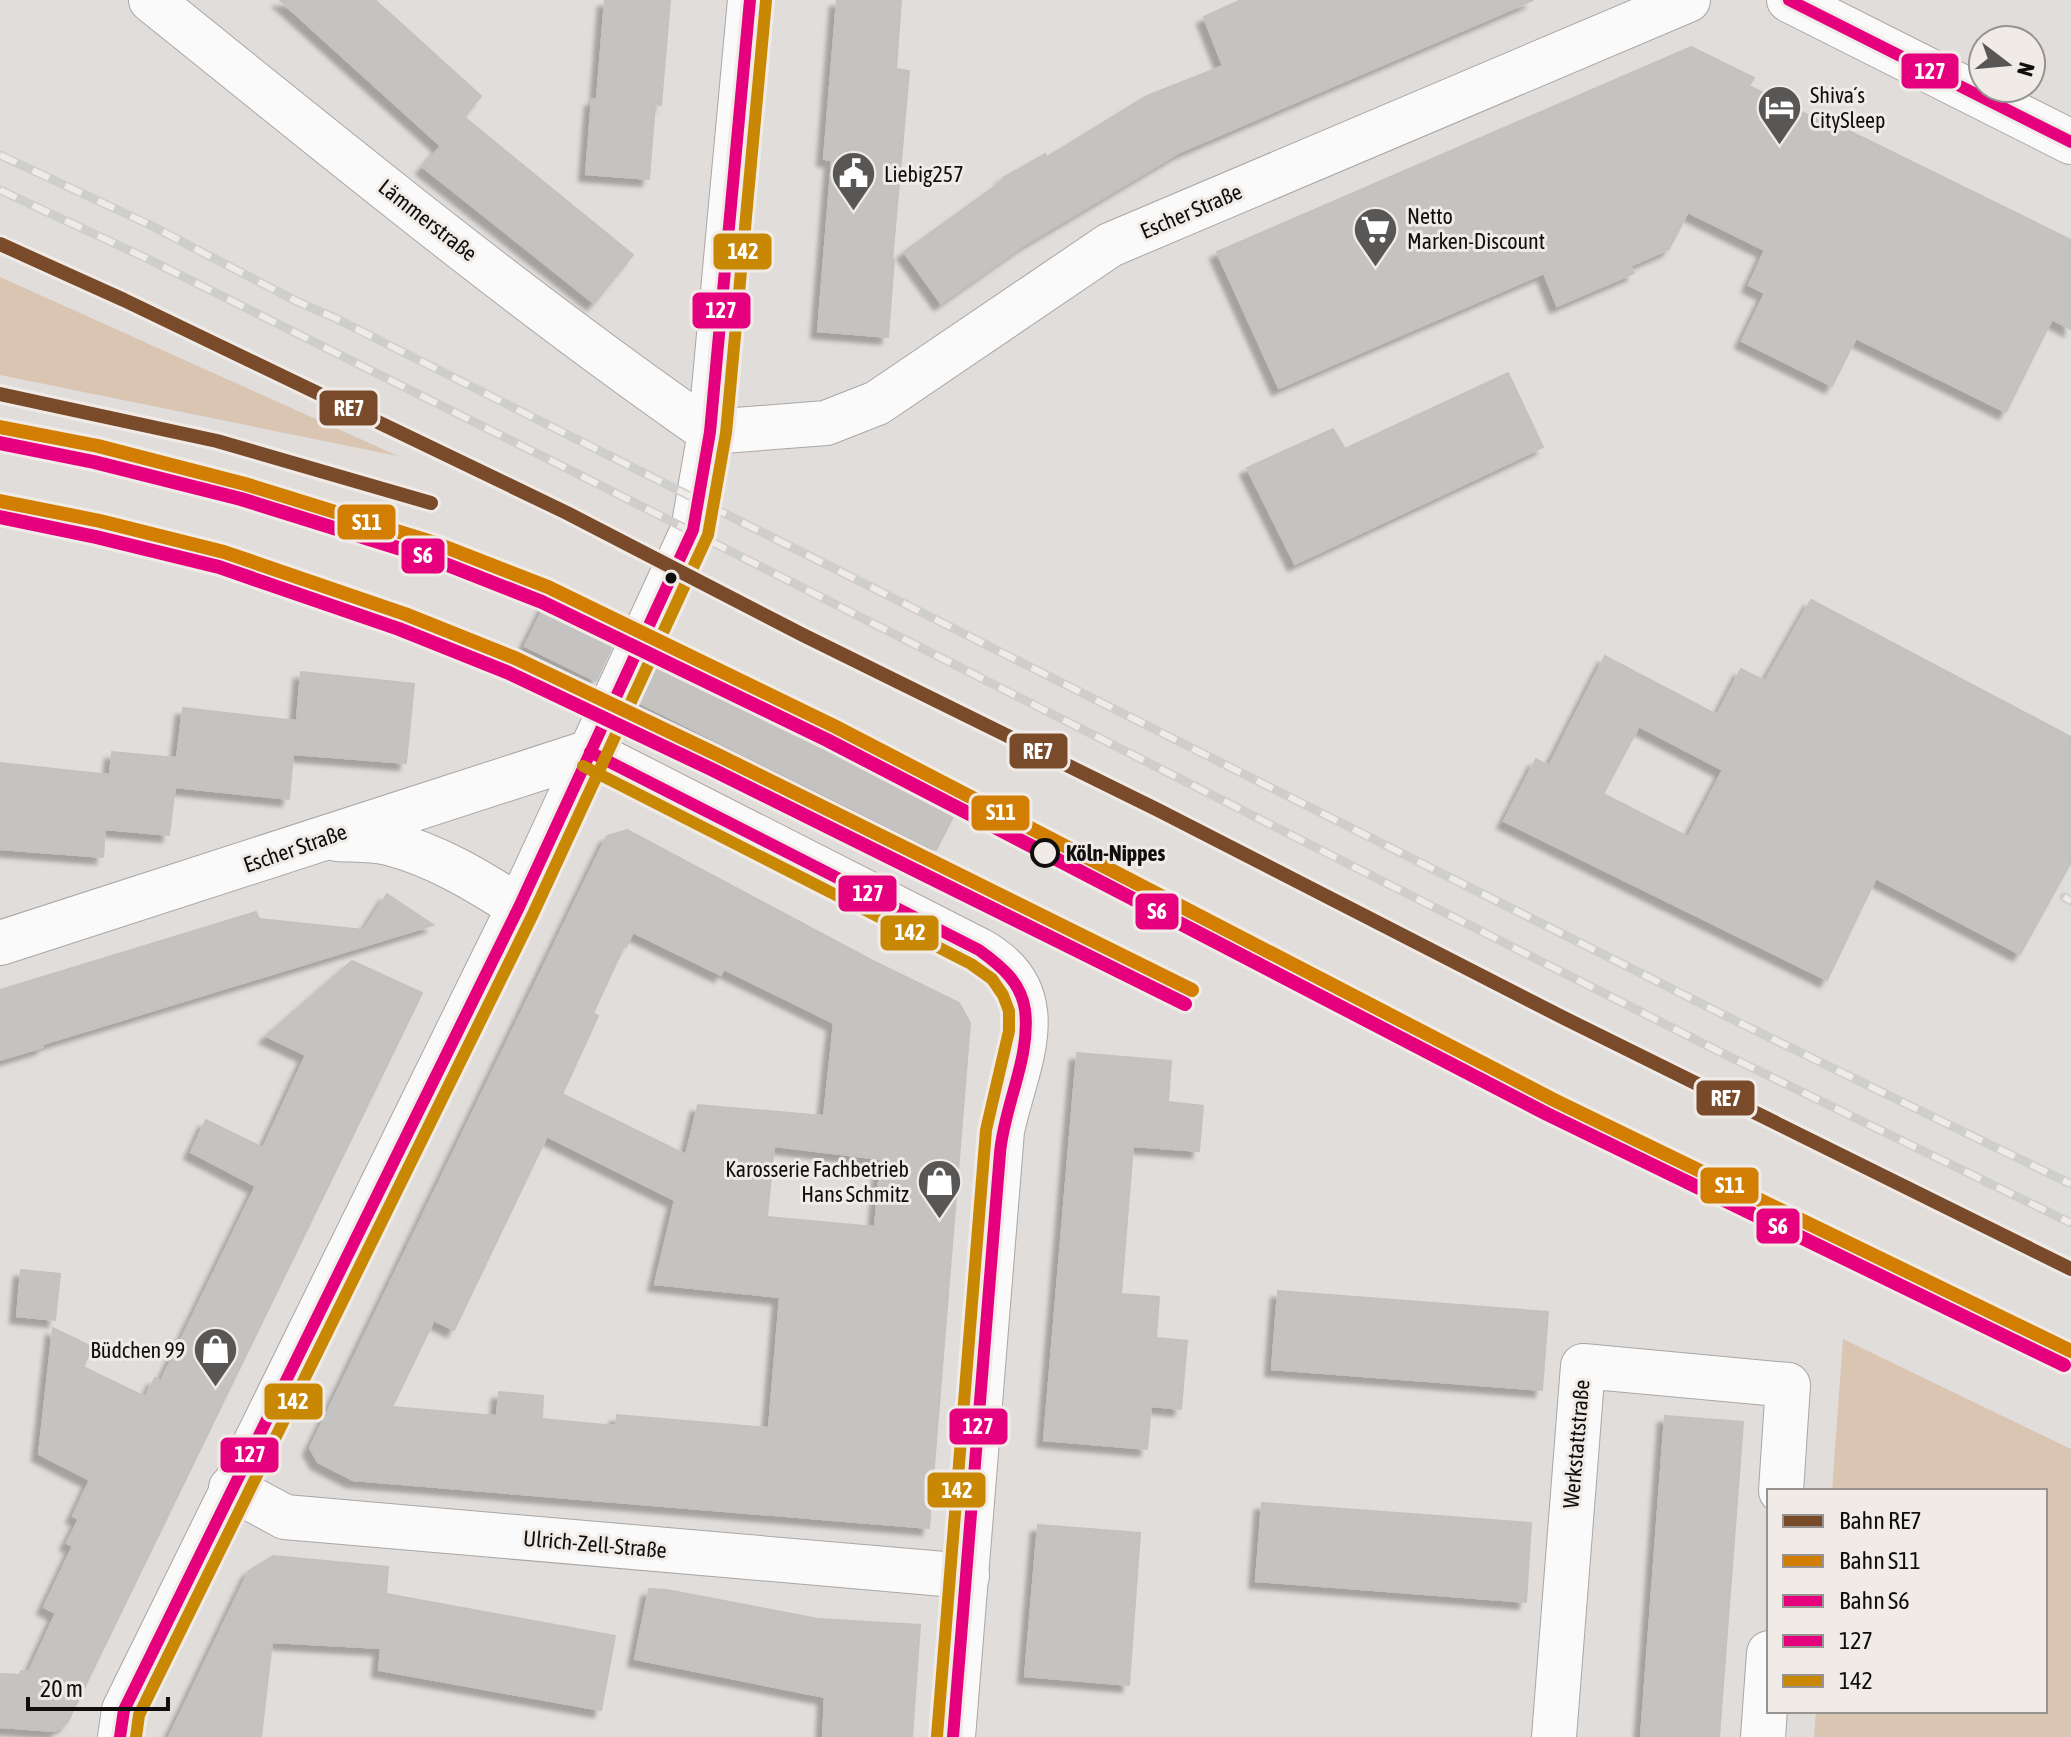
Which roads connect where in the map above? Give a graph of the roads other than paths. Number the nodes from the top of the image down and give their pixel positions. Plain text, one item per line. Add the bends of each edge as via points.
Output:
1 (151, 0) edge
2 (750, 0) edge
3 (1688, 0) edge
4 (1789, 0) edge
5 (2071, 142) edge
6 (710, 432) junction
7 (590, 752) junction
8 (325, 838) junction
9 (519, 907) junction
10 (0, 943) edge
11 (231, 1488) junction
12 (1781, 1489) edge
13 (967, 1576) junction
14 (1767, 1681) edge
15 (120, 1737) edge
16 (953, 1737) edge
17 (1554, 1737) edge
18 (1763, 1737) edge

1 - 6 street, Lämmerstraße via 626,374
2 - 6 street
3 - 6 street, Escher Straße via 1110,245 877,403 826,423
4 - 5 street
6 - 7 street via 693,530
7 - 8 street, Escher Straße
7 - 9 street
7 - 13 street via 979,950 1003,966 1020,987 1026,1020 1002,1131
8 - 9 street via 386,843 426,855
8 - 10 street, Escher Straße
9 - 11 street
11 - 13 street, Ulrich-Zell-Straße via 285,1517
11 - 15 street via 124,1710
12 - 17 street, Werkstattstraße via 1788,1385 1583,1366
13 - 16 street
14 - 18 street

